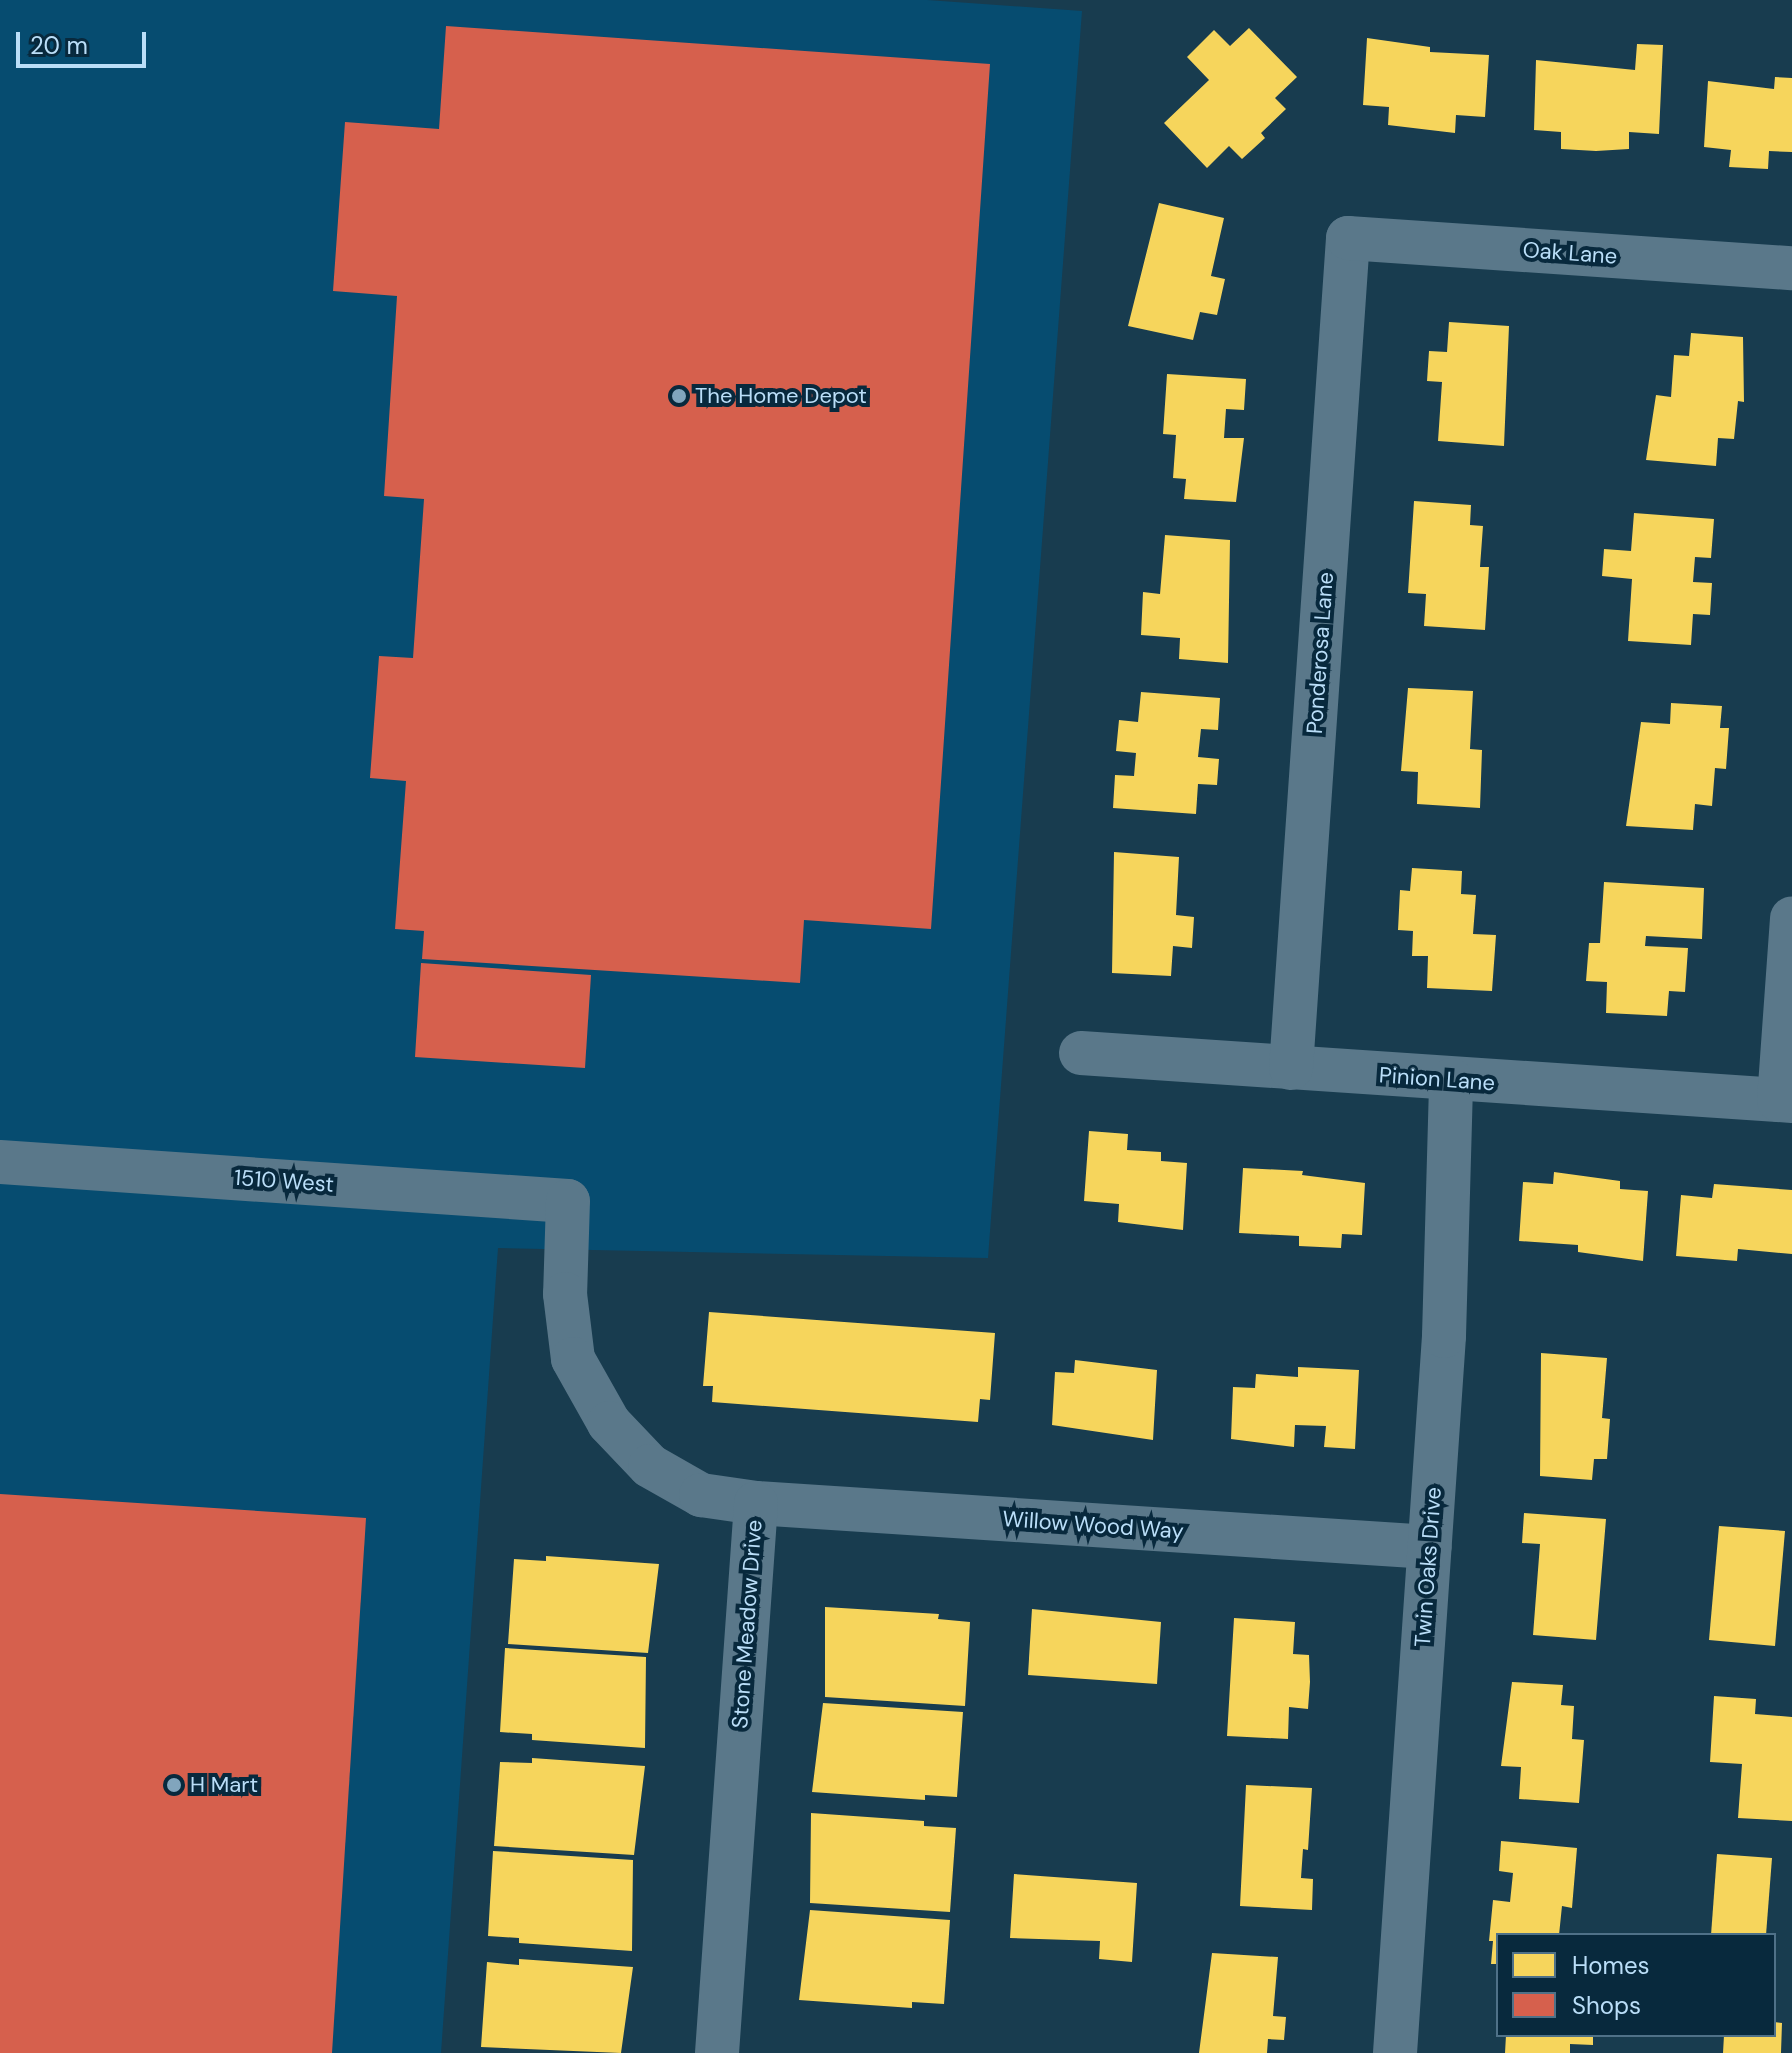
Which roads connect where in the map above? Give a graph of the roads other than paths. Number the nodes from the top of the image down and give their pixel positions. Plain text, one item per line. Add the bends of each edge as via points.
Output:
1 (1348, 238) joint
2 (1792, 268) edge
3 (1792, 918) edge
4 (1081, 1053) dead end
5 (1291, 1068) junction
6 (1451, 1080) junction
7 (1786, 1101) edge
8 (0, 1162) edge
9 (568, 1201) joint
10 (756, 1503) junction
11 (1430, 1547) junction
12 (717, 2053) edge
13 (1395, 2053) edge

1 - 2 street, Oak Lane
1 - 5 street, Ponderosa Lane
3 - 7 street
4 - 5 street, Pinion Lane
5 - 6 street, Pinion Lane
6 - 7 street, Pinion Lane
6 - 11 street, Twin Oaks Drive via 1444,1336
8 - 9 street, 1510 West
9 - 10 street, Stone Meadow Drive via 565,1294 573,1359 609,1423 650,1466 701,1495
10 - 11 street, Willow Wood Way
10 - 12 street, Stone Meadow Drive
11 - 13 street, Twin Oaks Drive

